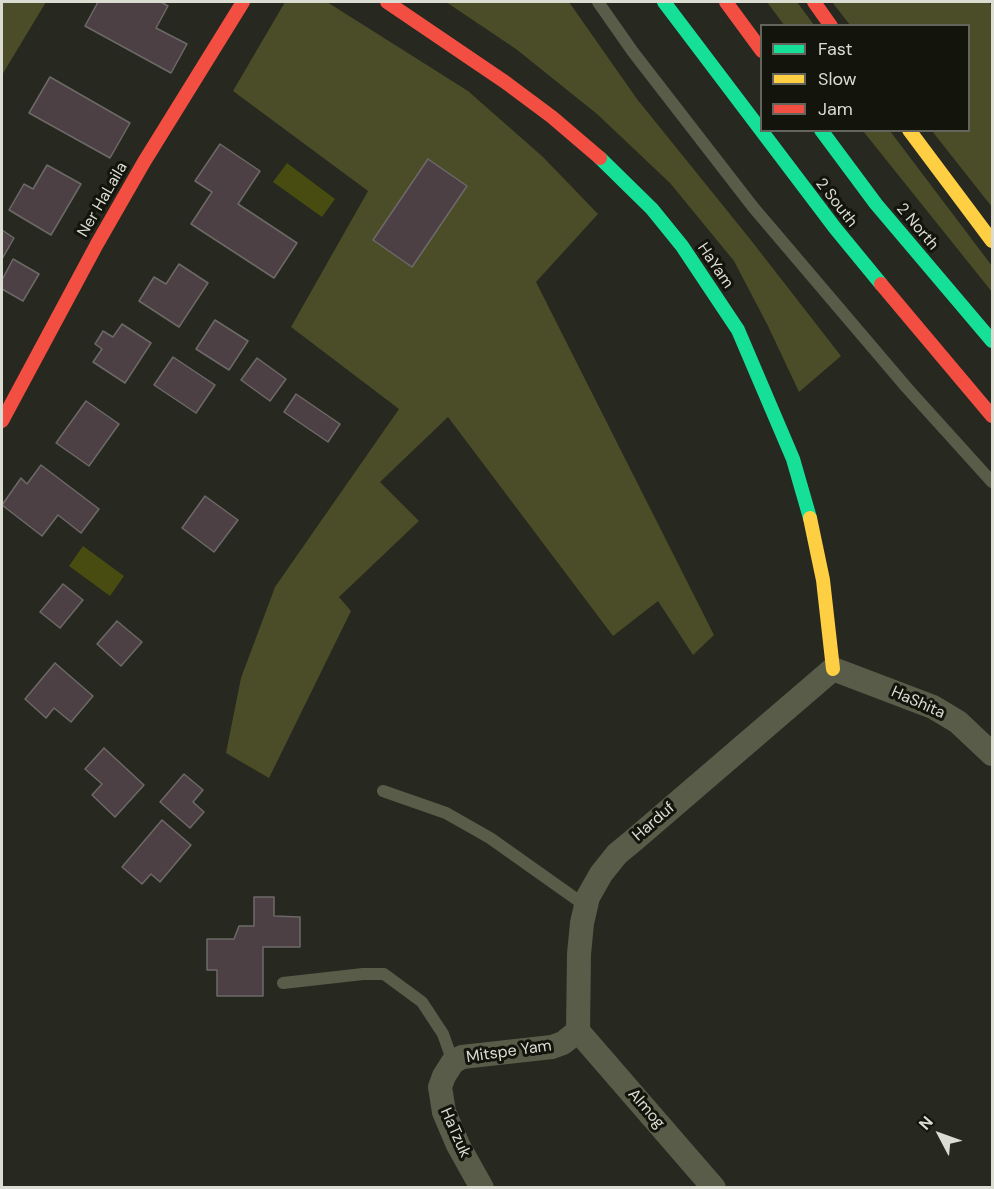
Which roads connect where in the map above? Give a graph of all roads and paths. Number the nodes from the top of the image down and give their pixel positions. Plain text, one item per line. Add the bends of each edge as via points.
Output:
1 (243, 2) edge
2 (387, 2) edge
3 (598, 2) edge
4 (664, 2) edge
5 (726, 2) edge
6 (814, 2) edge
7 (830, 24) edge
8 (760, 48) edge
9 (760, 130) edge
10 (762, 132) edge
11 (822, 132) edge
12 (911, 132) edge
13 (993, 241) edge
14 (993, 341) edge
15 (993, 416) edge
16 (2, 421) edge
17 (993, 482) edge
18 (833, 669) junction
19 (993, 754) edge
20 (383, 791) dead end
21 (586, 906) junction
22 (283, 983) dead end
23 (578, 1031) junction
24 (448, 1069) junction
25 (482, 1188) edge
26 (714, 1188) edge

1 - 16 main road, Ner HaLaila via 144,162
2 - 18 main road, HaYam via 542,110 604,160 652,209 711,288 738,330 793,459 824,580
3 - 17 lane via 753,207
4 - 9 main road, 2 South
5 - 8 main road
6 - 7 main road
10 - 15 main road, 2 South via 835,228
11 - 14 main road, 2 North via 876,204
12 - 13 main road
18 - 19 street, HaShita via 933,707 958,722
18 - 21 street, Harduf via 617,854 601,874
20 - 21 lane via 446,813 490,838
21 - 23 street, Harduf via 579,954
22 - 24 lane via 384,974 422,1002 443,1034
23 - 24 street, Mitspe Yam via 563,1044 471,1055
23 - 26 street, Almog
24 - 25 street, HaTzuk via 440,1087 444,1112

